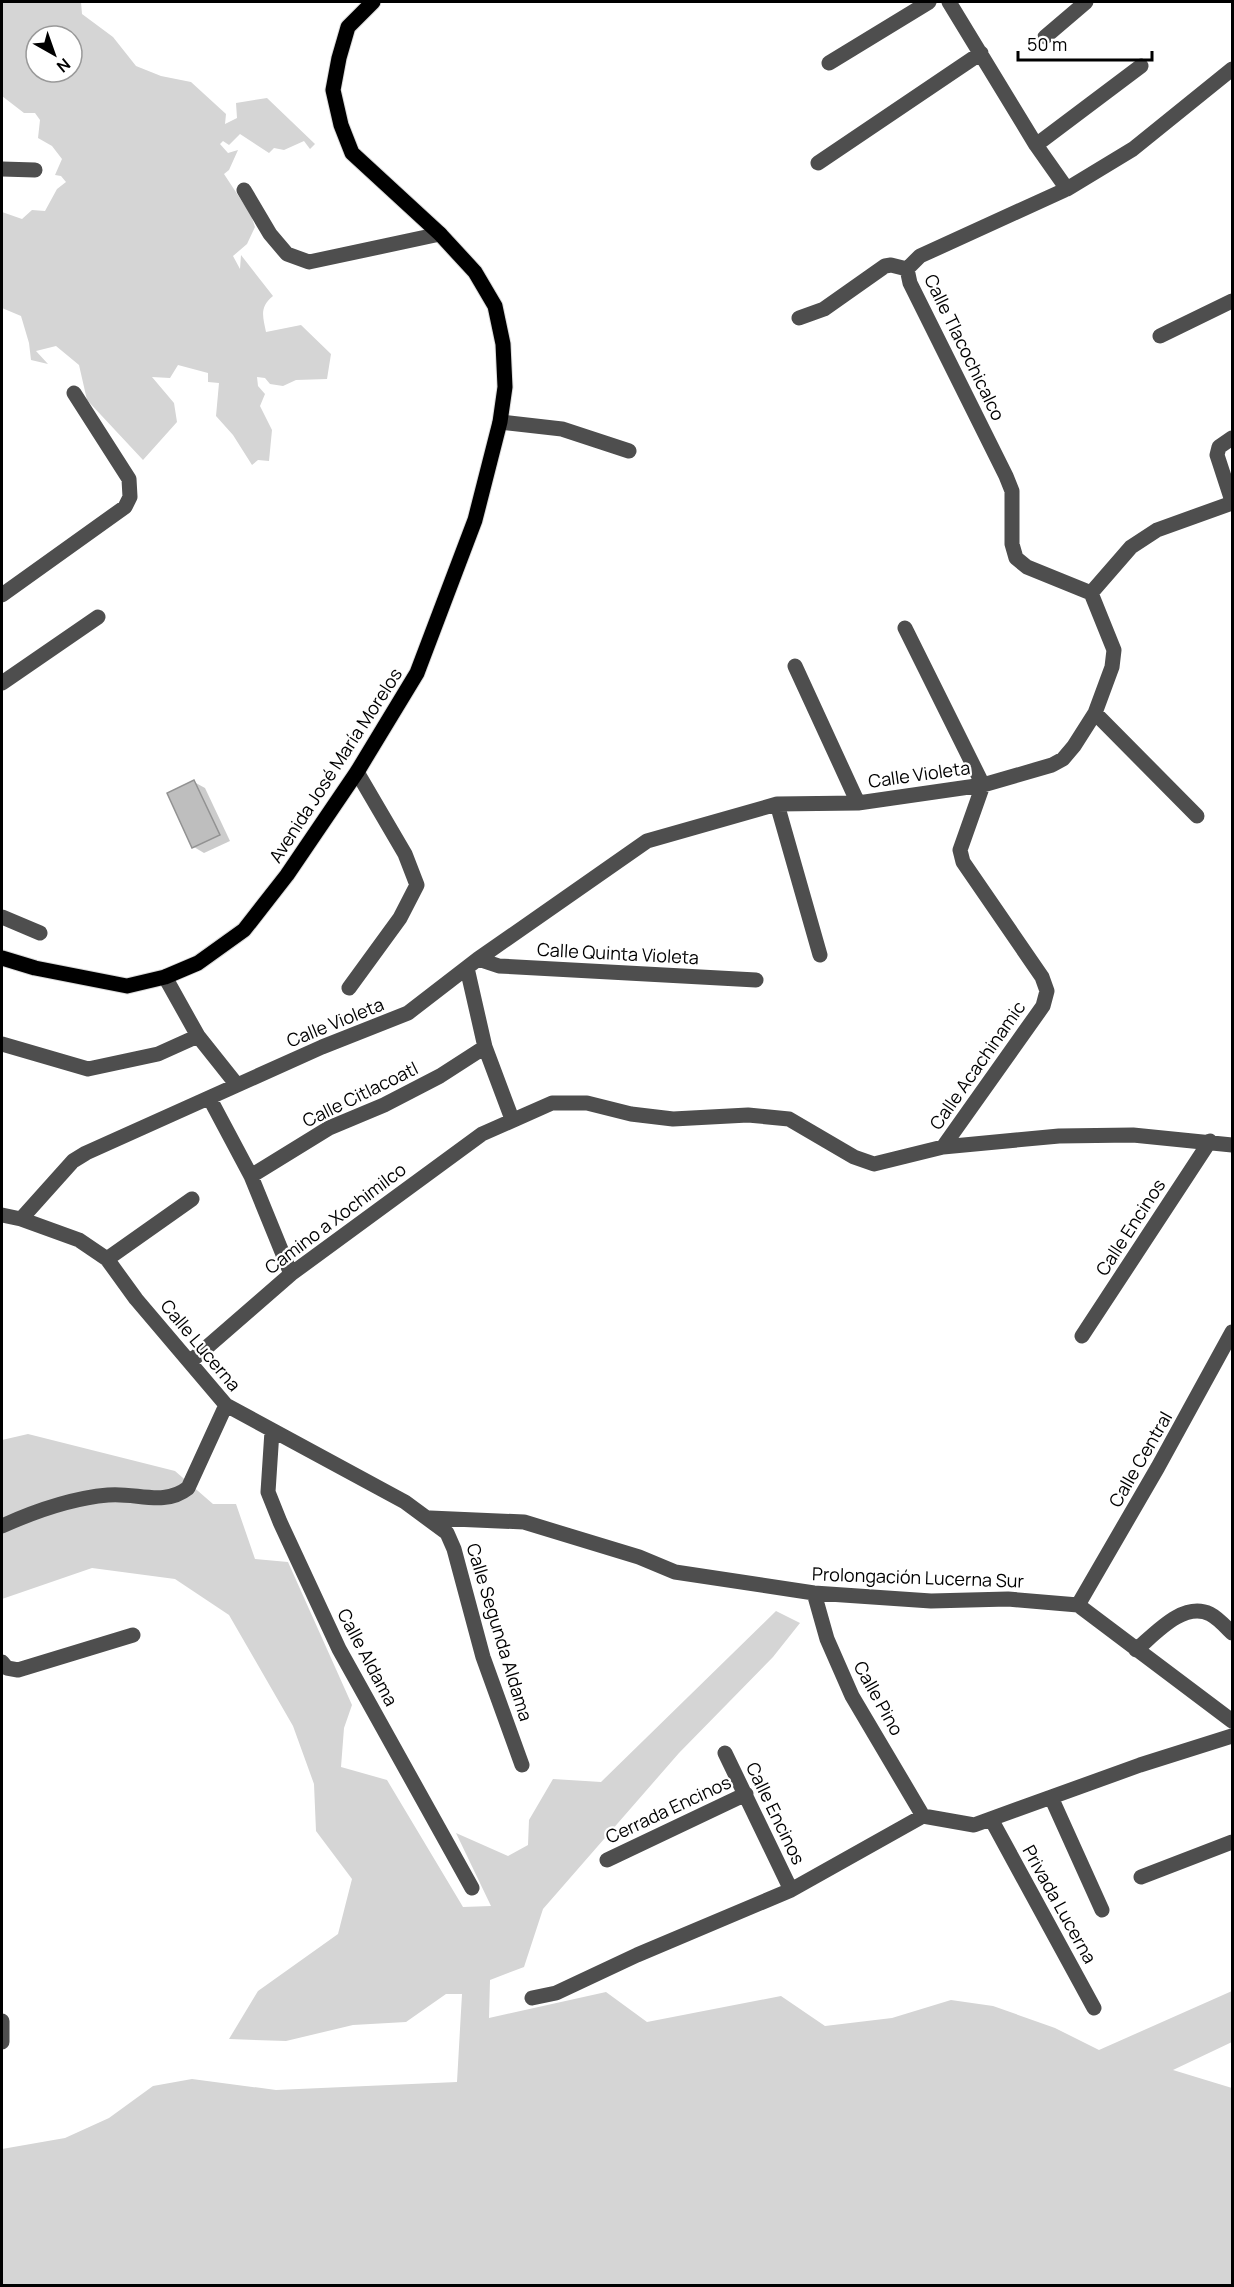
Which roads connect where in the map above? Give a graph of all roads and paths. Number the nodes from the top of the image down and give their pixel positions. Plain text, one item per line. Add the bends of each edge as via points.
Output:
1 (373, 2) edge
2 (929, 2) edge
3 (949, 2) edge
4 (1086, 2) edge
5 (1045, 37) dead end
6 (981, 53) junction
7 (829, 63) dead end
8 (1141, 66) dead end
9 (1233, 69) edge
10 (1036, 145) junction
11 (818, 163) dead end
12 (2, 169) edge
13 (35, 170) dead end
14 (1067, 189) junction
15 (244, 190) dead end
16 (440, 234) junction
17 (907, 269) junction
18 (1233, 301) edge
19 (799, 318) dead end
20 (1160, 336) dead end
21 (74, 393) dead end
22 (500, 422) junction
23 (1233, 438) edge
24 (629, 451) dead end
25 (1233, 502) edge
26 (1091, 593) junction
27 (2, 595) edge
28 (98, 618) dead end
29 (905, 628) dead end
30 (795, 666) dead end
31 (2, 682) edge
32 (1095, 713) junction
33 (357, 772) junction
34 (983, 785) junction
35 (858, 803) junction
36 (777, 804) junction
37 (1197, 816) dead end
38 (2, 917) edge
39 (40, 933) dead end
40 (820, 955) dead end
41 (2, 958) edge
42 (473, 964) junction
43 (165, 977) junction
44 (756, 980) dead end
45 (349, 988) dead end
46 (198, 1036) junction
47 (2, 1044) edge
48 (485, 1047) junction
49 (237, 1085) junction
50 (210, 1099) junction
51 (512, 1119) junction
52 (1210, 1141) junction
53 (1233, 1145) edge
54 (943, 1147) junction
55 (251, 1176) junction
56 (192, 1199) dead end
57 (2, 1215) edge
58 (21, 1219) junction
59 (107, 1259) junction
60 (291, 1274) junction
61 (1233, 1332) edge
62 (1082, 1336) dead end
63 (191, 1360) junction
64 (226, 1406) junction
65 (272, 1431) junction
66 (429, 1518) junction
67 (2, 1526) edge
68 (814, 1593) junction
69 (1078, 1605) junction
70 (1233, 1633) edge
71 (133, 1635) dead end
72 (1136, 1650) junction
73 (2, 1662) edge
74 (1233, 1721) edge
75 (1233, 1736) edge
76 (725, 1753) dead end
77 (522, 1765) dead end
78 (746, 1794) junction
79 (1051, 1797) junction
80 (923, 1816) junction
81 (991, 1819) junction
82 (1233, 1842) edge
83 (607, 1860) dead end
84 (1141, 1877) dead end
85 (472, 1888) dead end
86 (791, 1890) junction
87 (1102, 1910) dead end
88 (532, 1998) dead end
89 (1094, 2008) dead end
90 (2, 2021) edge
91 (2, 2042) edge

1 - 16 main road, Avenida José María Morelos via 348,27 339,58 333,90 341,124 352,153
2 - 7 street
3 - 6 street
4 - 5 street
6 - 10 street
6 - 11 street
8 - 10 street
9 - 14 street, Calle Tlacochicalco via 1133,149
10 - 14 street
12 - 13 street
14 - 17 street, Calle Tlacochicalco via 920,256
15 - 16 street via 287,254 309,262
16 - 22 main road, Avenida José María Morelos via 475,272 495,306 505,376
17 - 19 street via 885,266 824,309
17 - 26 street, Calle Tlacochicalco via 909,283 1009,484 1012,544 1017,558 1027,567
18 - 20 street
21 - 27 street via 129,479 130,497 125,507
22 - 24 street via 562,429
22 - 33 main road, Avenida José María Morelos via 475,520 417,674
23 - 25 street via 1219,447 1217,455
25 - 26 street via 1157,530 1131,547
26 - 32 street, Calle Violeta via 1114,650
28 - 31 street
29 - 34 street
30 - 35 street
32 - 34 street, Calle Violeta via 1063,759
32 - 37 street
33 - 43 main road, Avenida José María Morelos via 244,930 198,963
33 - 45 street via 405,854 417,885 400,918
34 - 35 street, Calle Violeta
34 - 54 street, Calle Acachinamic via 960,850 963,862 1042,976 1047,991 1043,1006
35 - 36 street, Calle Violeta
36 - 40 street
36 - 42 street, Calle Violeta via 647,841
38 - 39 street
41 - 43 main road, Avenida José María Morelos via 127,986
42 - 44 street, Calle Quinta Violeta
42 - 48 street
42 - 49 street, Calle Violeta via 408,1013
43 - 46 street
46 - 47 street via 158,1054 87,1069
46 - 49 street
48 - 51 street
48 - 55 street, Calle Citlacoatl via 440,1076 329,1128
49 - 50 street, Calle Violeta
50 - 55 street
50 - 58 street, Calle Violeta via 86,1153
51 - 54 street, Camino a Xochimilco via 552,1103 575,1103 673,1119 748,1115 789,1119 854,1157 874,1164
51 - 60 street, Camino a Xochimilco via 482,1134
52 - 53 street, Camino a Xochimilco
52 - 54 street, Camino a Xochimilco via 1133,1135 1059,1136
52 - 62 street, Calle Encinos
55 - 60 street
56 - 59 street
57 - 58 street, Calle Lucerna
58 - 59 street, Calle Lucerna via 79,1240
59 - 63 street, Calle Lucerna via 136,1299
60 - 63 street, Camino a Xochimilco
61 - 69 street, Calle Central
63 - 64 street, Calle Lucerna
64 - 65 street, Calle Lucerna
64 - 67 street via 188,1488 177,1496 108,1495 71,1502
65 - 66 street, Calle Lucerna
65 - 85 street, Calle Aldama via 268,1492 280,1522 339,1649
66 - 68 street, Prolongación Lucerna Sur via 524,1522 675,1572
66 - 77 street, Calle Segunda Aldama via 447,1533 454,1549 483,1657
68 - 69 street, Prolongación Lucerna Sur
68 - 80 street, Calle Pino via 827,1639 852,1696
69 - 72 street
70 - 72 street via 1210,1614 1191,1611 1178,1616
71 - 73 street via 18,1670 7,1668
72 - 74 street
75 - 79 street
76 - 78 street, Calle Encinos
78 - 83 street, Cerrada Encinos
78 - 86 street, Calle Encinos
79 - 81 street
79 - 87 street
80 - 81 street via 974,1825
80 - 86 street
81 - 89 street, Privada Lucerna
82 - 84 street
86 - 88 street via 637,1954 556,1994
90 - 91 street

